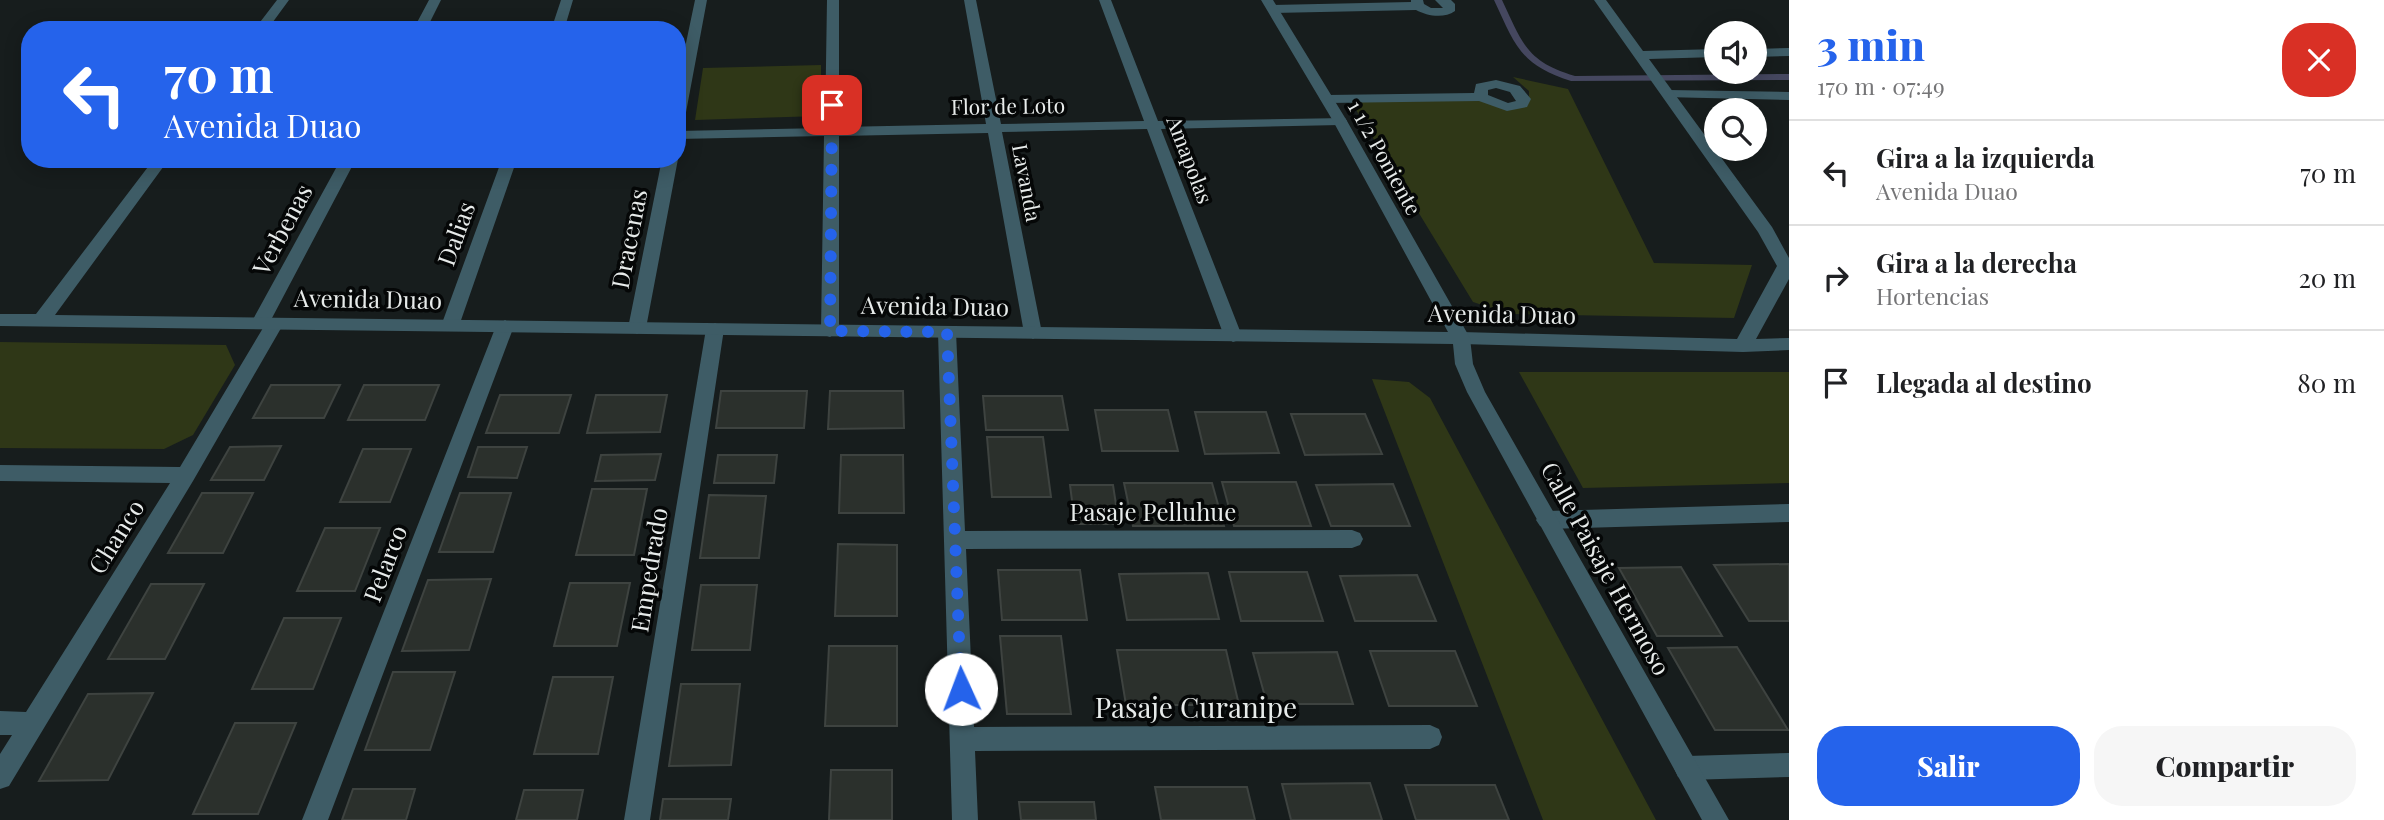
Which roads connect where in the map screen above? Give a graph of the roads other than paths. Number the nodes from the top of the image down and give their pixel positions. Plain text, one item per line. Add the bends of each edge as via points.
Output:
1 (283, 0) edge
2 (435, 0) edge
3 (567, 0) edge
4 (701, 0) edge
5 (833, 0) edge
6 (970, 0) edge
7 (1105, 0) edge
8 (1441, 0) edge
9 (1600, 0) edge
10 (1418, 3) edge
11 (1270, 5) edge
12 (268, 21) edge
13 (424, 21) edge
14 (559, 21) edge
15 (1789, 52) edge
16 (1704, 53) edge
17 (1767, 53) edge
18 (1640, 55) junction
19 (686, 77) edge
20 (1666, 91) junction
21 (1789, 96) edge
22 (1481, 97) dead end
23 (1326, 99) junction
24 (1340, 121) junction
25 (1153, 125) junction
26 (994, 128) junction
27 (831, 132) junction
28 (686, 135) edge
29 (155, 168) edge
30 (345, 168) edge
31 (507, 168) edge
32 (668, 168) edge
33 (1787, 270) edge
34 (0, 320) edge
35 (41, 321) junction
36 (268, 323) junction
37 (450, 326) junction
38 (505, 326) junction
39 (638, 328) junction
40 (715, 329) junction
41 (830, 331) junction
42 (947, 332) junction
43 (1033, 333) junction
44 (1233, 335) junction
45 (1461, 338) junction
46 (1789, 344) edge
47 (1742, 346) junction
48 (0, 473) edge
49 (186, 475) junction
50 (1789, 513) edge
51 (1547, 520) junction
52 (1352, 539) dead end
53 (955, 540) junction
54 (0, 723) edge
55 (32, 724) junction
56 (1430, 737) dead end
57 (963, 739) junction
58 (1789, 765) edge
59 (1687, 768) junction
60 (0, 777) edge
61 (315, 820) edge
62 (637, 820) edge
63 (965, 820) edge
64 (1717, 820) edge

1 - 12 street
2 - 13 street
3 - 14 street
4 - 19 street
5 - 27 street
6 - 26 street, Lavanda
7 - 25 street, Amapolas
8 - 10 street via 1449,4 1449,11 1430,12
9 - 18 street
10 - 11 street
11 - 23 street, 1 1/2 Poniente
15 - 17 street
16 - 18 street
18 - 20 street
20 - 21 lane
20 - 33 street via 1766,231
22 - 23 street
23 - 24 street, 1 1/2 Poniente
24 - 25 street, Flor de Loto
24 - 45 street, 1 1/2 Poniente
25 - 26 street, Flor de Loto
25 - 44 street, Amapolas
26 - 27 street, Flor de Loto
26 - 43 street, Lavanda
27 - 28 street, Flor de Loto
27 - 41 street
29 - 35 street
30 - 36 street, Verbenas
31 - 37 street, Dalias
32 - 39 street, Dracenas
33 - 47 street
34 - 35 street, Avenida Duao
35 - 36 street, Avenida Duao
36 - 37 street, Avenida Duao
36 - 49 street, Chanco
37 - 38 street, Avenida Duao
38 - 39 street, Avenida Duao
38 - 61 street, Pelarco
39 - 40 street, Avenida Duao
40 - 41 street, Avenida Duao
40 - 62 street, Empedrado
41 - 42 street, Avenida Duao
42 - 43 street, Avenida Duao
42 - 53 street
43 - 44 street, Avenida Duao
44 - 45 street, Avenida Duao
45 - 47 street, Avenida Duao
45 - 51 street, Calle Paisaje Hermoso via 1464,365 1476,392
46 - 47 street, Avenida Duao
48 - 49 street
49 - 55 street, Chanco
50 - 51 street
51 - 59 street, Calle Paisaje Hermoso
52 - 53 street, Pasaje Pelluhue
53 - 57 street
54 - 55 street
55 - 60 street, Chanco
56 - 57 street, Pasaje Curanipe
57 - 63 street
58 - 59 street
59 - 64 street, Calle Paisaje Hermoso

